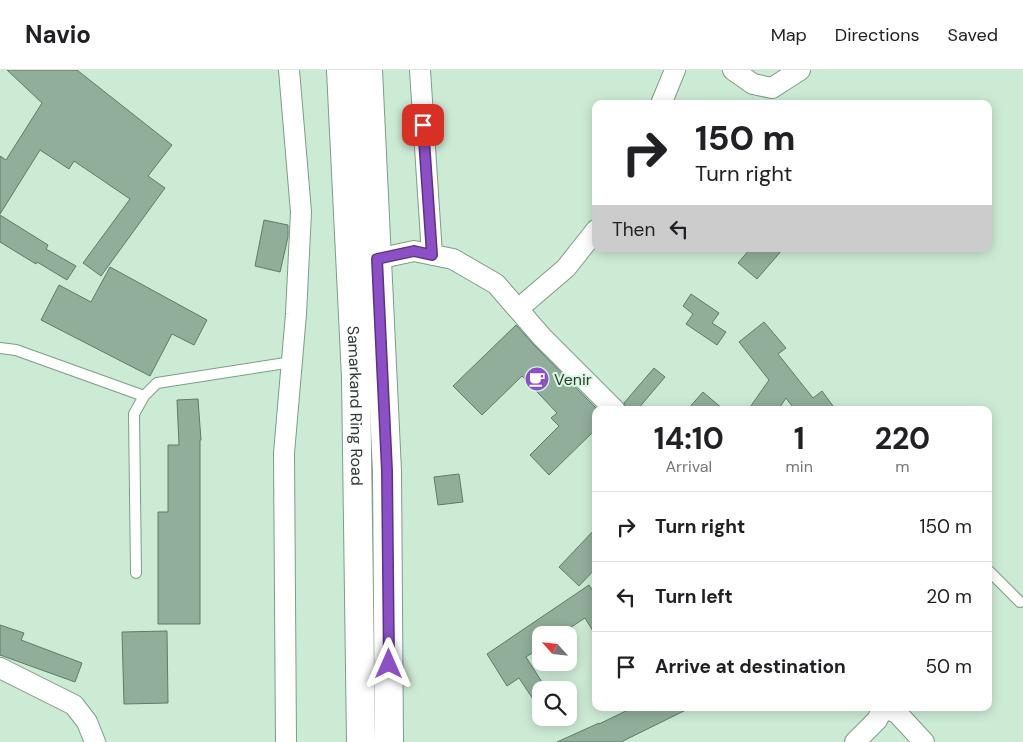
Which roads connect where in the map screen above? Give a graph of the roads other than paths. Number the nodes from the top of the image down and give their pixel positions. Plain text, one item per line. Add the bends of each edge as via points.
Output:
1 (289, 70) edge
2 (340, 70) edge
3 (368, 70) edge
4 (420, 70) edge
5 (674, 70) edge
6 (734, 70) edge
7 (800, 70) edge
8 (663, 100) edge
9 (592, 235) edge
10 (432, 255) junction
11 (377, 259) junction
12 (518, 309) junction
13 (0, 348) edge
14 (292, 362) junction
15 (144, 396) junction
16 (611, 406) edge
17 (136, 573) dead end
18 (992, 575) edge
19 (1020, 602) dead end
20 (0, 668) edge
21 (882, 711) edge
22 (892, 711) edge
23 (95, 742) edge
24 (286, 742) edge
25 (360, 742) edge
26 (389, 742) edge
27 (855, 742) edge
28 (924, 742) edge

1 - 14 street via 302,212
2 - 25 highway, Samarkand Ring Road via 356,377
3 - 11 highway, Samarkand Ring Road
4 - 10 street
5 - 8 street
6 - 7 street via 753,84 772,88
9 - 12 street via 566,268
10 - 11 street via 414,251
10 - 12 street via 453,259 496,284
11 - 26 highway, Samarkand Ring Road via 387,471
12 - 16 street
13 - 15 lane via 16,350
14 - 15 lane via 157,383
14 - 24 street via 284,453
15 - 17 lane via 134,414
18 - 19 lane
20 - 23 street via 74,705 87,722
21 - 27 street
22 - 28 street

